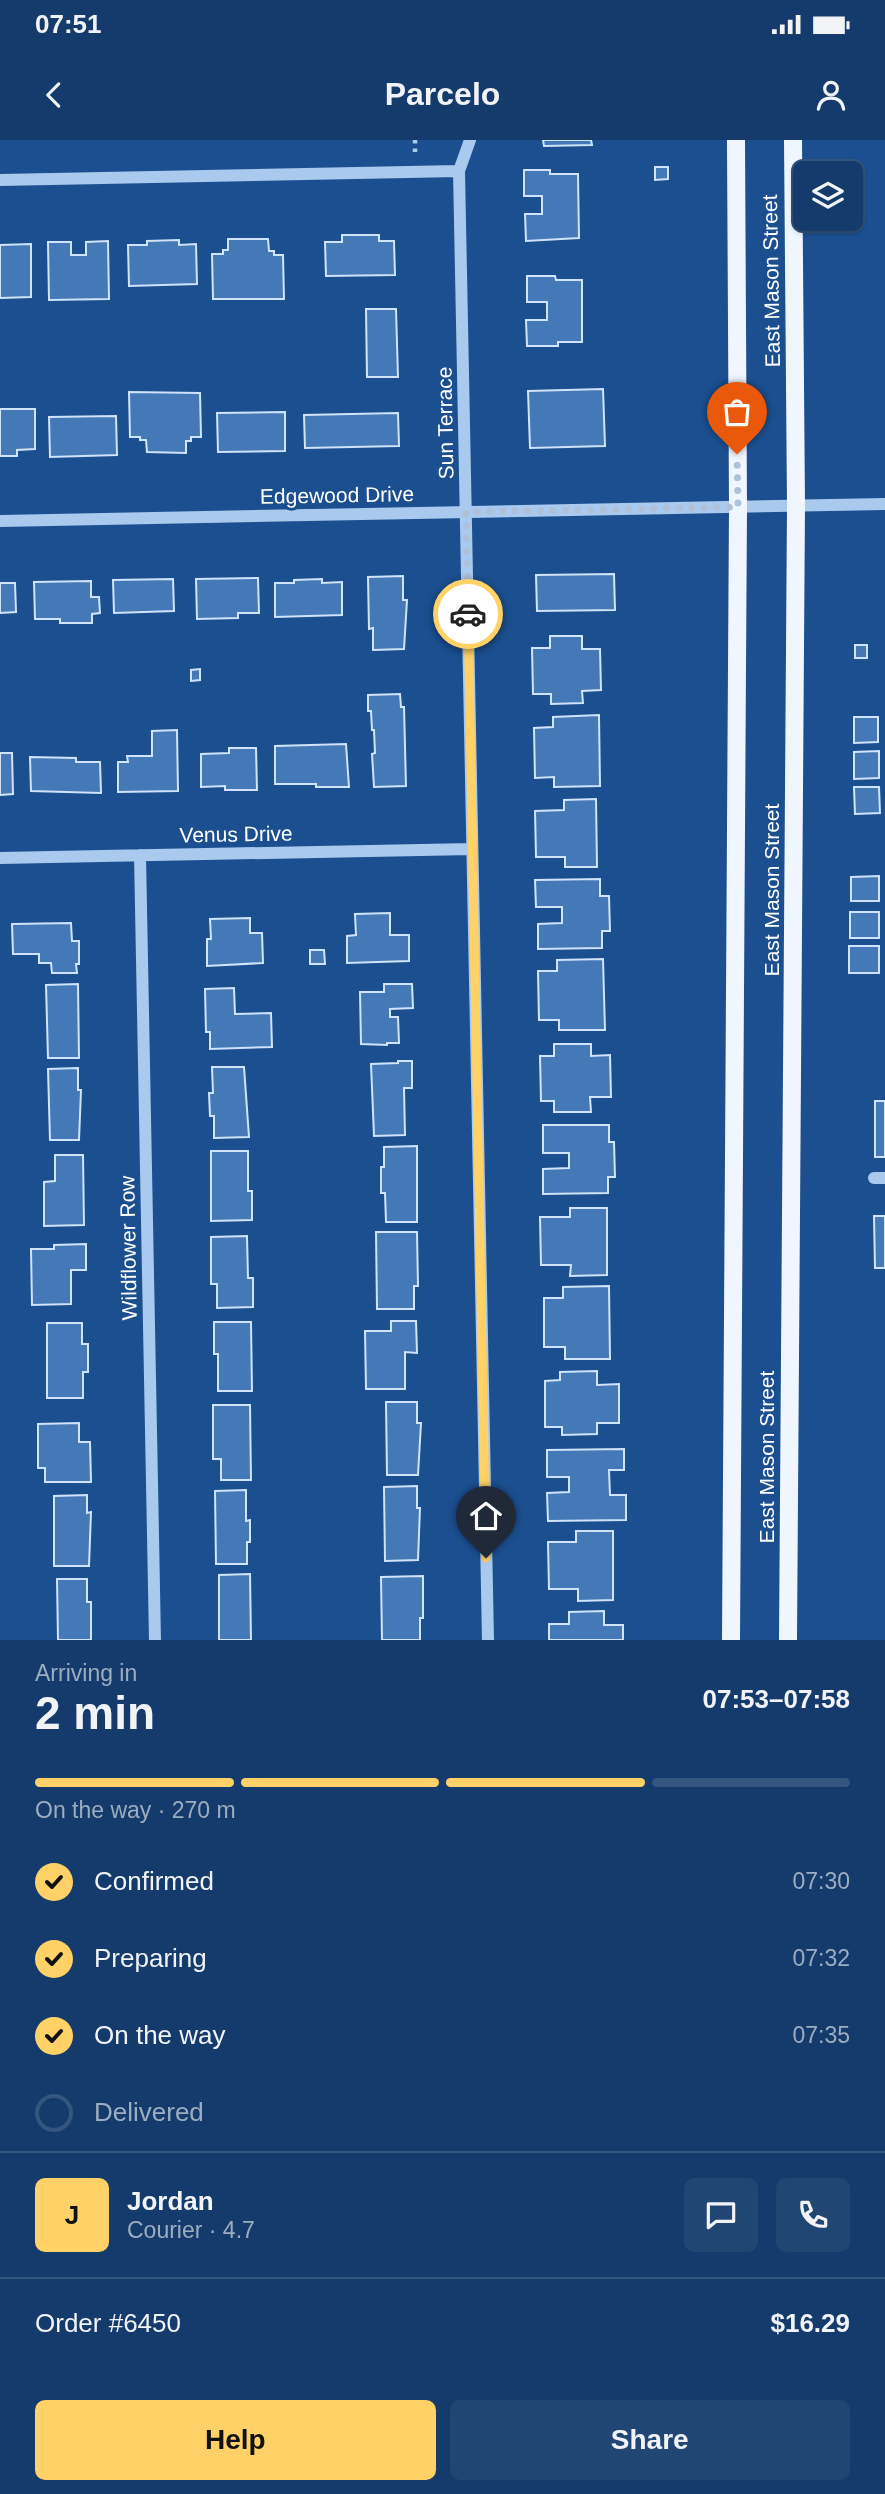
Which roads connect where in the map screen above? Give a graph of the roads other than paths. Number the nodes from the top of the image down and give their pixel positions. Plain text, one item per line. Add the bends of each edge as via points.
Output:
1 (470, 140) edge
2 (736, 140) edge
3 (793, 140) edge
4 (459, 171) junction
5 (0, 180) edge
6 (885, 504) edge
7 (796, 506) junction
8 (738, 507) junction
9 (466, 512) junction
10 (0, 521) edge
11 (472, 849) junction
12 (140, 855) junction
13 (0, 858) edge
14 (155, 1640) edge
15 (488, 1640) edge
16 (731, 1640) edge
17 (788, 1640) edge

1 - 4 street
2 - 8 main road, East Mason Street
3 - 7 main road, East Mason Street
4 - 5 street
4 - 9 street, Sun Terrace
6 - 7 street, Edgewood Drive
7 - 8 street, Edgewood Drive
7 - 17 main road, East Mason Street
8 - 9 street, Edgewood Drive
8 - 16 main road, East Mason Street
9 - 10 street, Edgewood Drive
9 - 11 street, Sun Terrace
11 - 12 street, Venus Drive
11 - 15 street, Sun Terrace
12 - 13 street, Venus Drive
12 - 14 street, Wildflower Row

